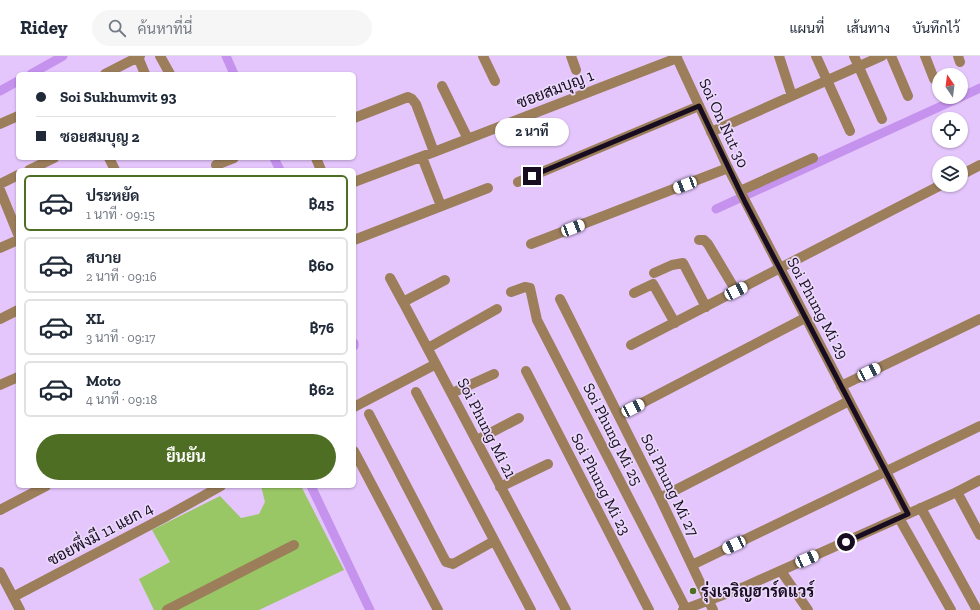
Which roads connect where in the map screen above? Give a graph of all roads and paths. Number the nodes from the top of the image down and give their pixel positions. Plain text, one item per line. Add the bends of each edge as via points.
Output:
1 (160, 56) edge
2 (483, 56) edge
3 (571, 56) edge
4 (778, 56) edge
5 (816, 56) edge
6 (854, 56) edge
7 (882, 56) edge
8 (891, 56) edge
9 (924, 56) edge
10 (139, 57) edge
11 (676, 57) edge
12 (858, 67) junction
13 (576, 70) dead end
14 (109, 72) edge
15 (144, 72) edge
16 (169, 72) edge
17 (932, 74) edge
18 (495, 81) dead end
19 (826, 81) junction
20 (442, 86) dead end
21 (792, 96) junction
22 (908, 96) dead end
23 (699, 106) junction
24 (16, 117) edge
25 (356, 117) edge
26 (882, 119) dead end
27 (0, 122) edge
28 (850, 130) dead end
29 (711, 132) junction
30 (468, 139) junction
31 (434, 152) junction
32 (422, 157) junction
33 (813, 158) dead end
34 (50, 160) edge
35 (228, 160) edge
36 (215, 164) edge
37 (980, 165) edge
38 (33, 168) edge
39 (728, 168) junction
40 (968, 171) edge
41 (16, 176) edge
42 (356, 181) edge
43 (518, 182) dead end
44 (0, 184) edge
45 (488, 188) dead end
46 (0, 190) edge
47 (932, 190) edge
48 (742, 195) junction
49 (441, 206) junction
50 (16, 229) edge
51 (356, 239) edge
52 (699, 240) dead end
53 (16, 241) edge
54 (531, 244) dead end
55 (0, 248) edge
56 (780, 269) junction
57 (654, 273) dead end
58 (390, 278) dead end
59 (444, 280) dead end
60 (736, 291) junction
61 (511, 292) dead end
62 (634, 293) dead end
63 (560, 299) dead end
64 (403, 302) junction
65 (706, 307) junction
66 (497, 309) dead end
67 (16, 311) edge
68 (805, 318) junction
69 (0, 319) edge
70 (980, 319) edge
71 (675, 323) junction
72 (631, 345) dead end
73 (428, 348) junction
74 (436, 364) junction
75 (526, 371) dead end
76 (494, 374) dead end
77 (16, 378) edge
78 (0, 385) edge
79 (841, 386) junction
80 (416, 392) dead end
81 (452, 393) junction
82 (849, 401) junction
83 (356, 406) edge
84 (369, 414) dead end
85 (619, 415) junction
86 (519, 418) dead end
87 (980, 426) edge
88 (477, 440) junction
89 (356, 455) edge
90 (548, 464) dead end
91 (886, 473) junction
92 (980, 480) edge
93 (500, 487) junction
94 (42, 488) edge
95 (217, 488) edge
96 (957, 492) junction
97 (660, 498) junction
98 (921, 508) junction
99 (0, 510) edge
100 (904, 516) junction
101 (980, 534) edge
102 (494, 541) junction
103 (294, 545) dead end
104 (692, 565) junction
105 (781, 571) junction
106 (0, 572) edge
107 (13, 597) junction
108 (708, 601) junction
109 (685, 609) edge
110 (20, 610) edge
111 (167, 610) edge
112 (438, 610) edge
113 (531, 610) edge
114 (566, 610) edge
115 (649, 610) edge
116 (713, 610) edge
117 (808, 610) edge
118 (951, 610) edge
119 (977, 610) edge

1 - 16 street
2 - 18 street
3 - 13 street
4 - 21 street
5 - 19 street
6 - 12 street
7 - 12 street
8 - 22 street
9 - 17 street
10 - 14 street
10 - 15 street
11 - 23 street, Soi On Nut 30
11 - 30 street, ซอยสมบุญ 1
12 - 19 street
12 - 26 street
19 - 21 street
19 - 28 street
20 - 30 street
21 - 29 street
23 - 29 street, Soi On Nut 30
23 - 43 street
24 - 27 street
25 - 31 street via 408,98 412,99
29 - 39 street, Soi On Nut 30
30 - 31 street, ซอยสมบุญ 1
31 - 32 street, ซอยสมบุญ 1
32 - 42 street, ซอยสมบุญ 1
32 - 49 street
33 - 48 street
34 - 38 street
35 - 36 street
37 - 40 street
39 - 48 street, Soi On Nut 30
39 - 54 street
41 - 44 street
45 - 49 street
46 - 50 street
47 - 56 street
48 - 56 street, Soi Phung Mi 29
49 - 51 street
52 - 60 street via 704,240 708,244
53 - 55 street
56 - 60 street
56 - 68 street, Soi Phung Mi 29
57 - 65 street via 683,263
58 - 64 street, Soi Phung Mi 21
59 - 64 street
60 - 65 street
61 - 109 street, Soi Phung Mi 25 via 530,288 537,320
62 - 71 street via 653,284
63 - 85 street, Soi Phung Mi 27
64 - 73 street, Soi Phung Mi 21
65 - 71 street
66 - 73 street
67 - 69 street
68 - 79 street, Soi Phung Mi 29
68 - 85 street
70 - 79 street
71 - 72 street
73 - 74 street, Soi Phung Mi 21
74 - 81 street, Soi Phung Mi 21
74 - 83 street
75 - 115 street, Soi Phung Mi 23
76 - 81 street
77 - 78 street
79 - 82 street, Soi Phung Mi 29
80 - 102 street
81 - 88 street, Soi Phung Mi 21
82 - 91 street, Soi Phung Mi 29
82 - 97 street
84 - 102 street via 446,562 453,564
85 - 97 street, Soi Phung Mi 27
86 - 88 street
87 - 91 street
88 - 93 street, Soi Phung Mi 21
89 - 112 street
90 - 93 street
91 - 100 street, Soi Phung Mi 29
91 - 104 street
92 - 96 street
93 - 114 street, Soi Phung Mi 21
94 - 99 street
95 - 107 street, ซอยพึ่งมี 11 แยก 4
96 - 98 street
96 - 101 street
97 - 104 street, Soi Phung Mi 27
98 - 100 street
98 - 119 street
100 - 105 street
100 - 118 street, Soi Phung Mi 29
102 - 113 street
103 - 111 street
104 - 108 street, Soi Phung Mi 27
105 - 108 street
105 - 117 street
106 - 107 street
107 - 110 street
108 - 109 street
108 - 116 street, Soi Phung Mi 27

